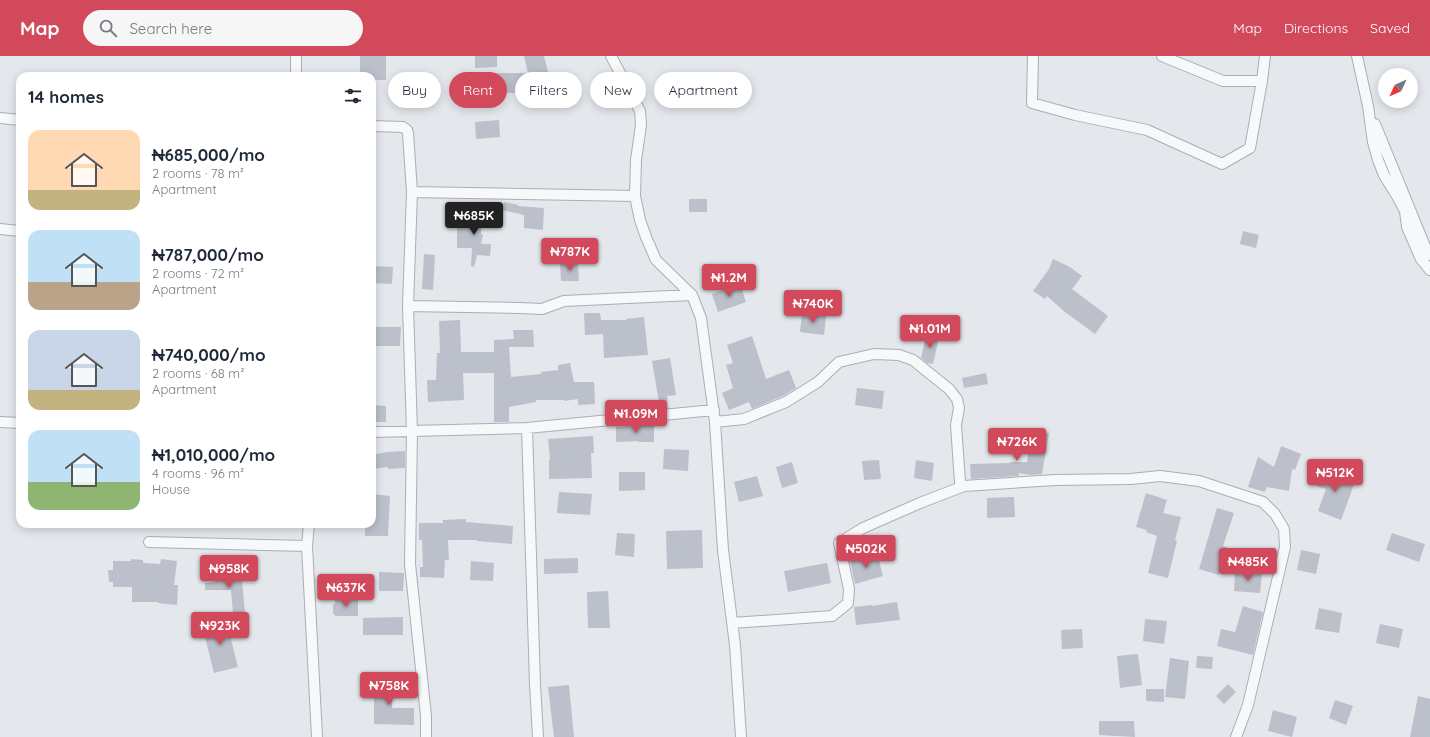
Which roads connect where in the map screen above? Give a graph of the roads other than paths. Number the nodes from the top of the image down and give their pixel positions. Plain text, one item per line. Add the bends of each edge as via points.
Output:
1 (296, 56) edge
2 (611, 56) edge
3 (1034, 56) edge
4 (1162, 56) edge
5 (1265, 56) edge
6 (1357, 56) edge
7 (296, 72) edge
8 (1262, 81) junction
9 (1368, 106) junction
10 (0, 118) edge
11 (16, 120) edge
12 (376, 126) edge
13 (412, 192) junction
14 (635, 196) junction
15 (0, 229) edge
16 (16, 231) edge
17 (1430, 255) edge
18 (1430, 270) edge
19 (692, 295) junction
20 (408, 306) junction
21 (714, 410) junction
22 (0, 422) edge
23 (715, 422) junction
24 (16, 423) edge
25 (527, 428) junction
26 (412, 431) junction
27 (376, 432) edge
28 (964, 486) junction
29 (309, 528) edge
30 (149, 542) dead end
31 (307, 546) junction
32 (732, 623) junction
33 (317, 737) edge
34 (426, 737) edge
35 (538, 737) edge
36 (741, 737) edge
37 (1236, 737) edge

1 - 7 street
2 - 14 street via 640,111
3 - 8 street via 1032,103 1075,116 1147,130 1222,164 1250,148
4 - 8 street via 1223,81
5 - 8 street
6 - 9 street
9 - 17 street
9 - 18 street via 1378,160 1405,211 1407,227 1421,259
10 - 11 street
12 - 13 street via 403,127 407,130
13 - 14 street
13 - 20 street
14 - 19 street via 642,225 656,260
15 - 16 street
19 - 20 street via 564,301 542,309
19 - 21 street via 701,318
20 - 26 street
21 - 23 street
21 - 25 street
22 - 24 street
23 - 28 street via 744,419 786,402 818,382 839,362 874,354 899,355 912,360 949,389 957,399 960,482
23 - 32 street via 723,543
25 - 26 street
25 - 35 street
26 - 27 street
26 - 34 street via 410,564
28 - 32 street via 863,528 839,543 849,596 848,603 832,616
28 - 37 street via 1160,476 1199,481 1263,502 1276,514 1284,528 1285,547 1248,705
29 - 31 street
30 - 31 street
31 - 33 street
32 - 36 street

